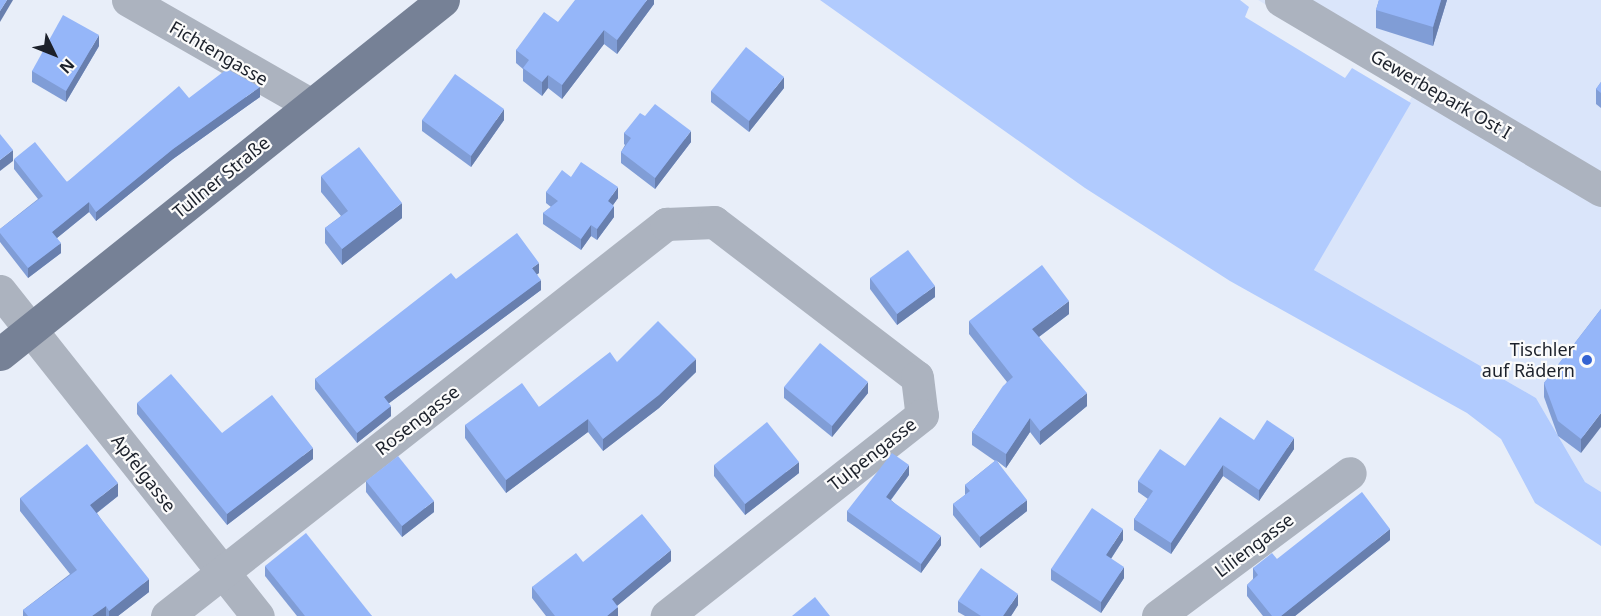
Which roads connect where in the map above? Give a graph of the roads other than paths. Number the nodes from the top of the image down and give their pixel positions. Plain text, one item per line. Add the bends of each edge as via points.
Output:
1 (129, 0) edge
2 (443, 0) edge
3 (1281, 0) edge
4 (310, 105) junction
5 (1601, 190) edge
6 (666, 224) joint
7 (0, 291) edge
8 (31, 330) junction
9 (0, 354) edge
10 (1350, 473) dead end
11 (222, 573) junction
12 (167, 616) edge
13 (258, 616) edge
14 (667, 616) edge
15 (1158, 616) edge

1 - 4 street, Fichtengasse
2 - 4 main road, Tullner Straße
3 - 5 street, Gewerbepark Ost I
4 - 8 main road, Tullner Straße
6 - 11 street, Rosengasse
6 - 14 street, Tulpengasse via 714,222 917,378 922,414
7 - 8 street, Apfelgasse
8 - 9 main road, Tullner Straße
8 - 11 street, Apfelgasse
10 - 15 street, Liliengasse
11 - 12 street, Rosengasse
11 - 13 street, Apfelgasse

